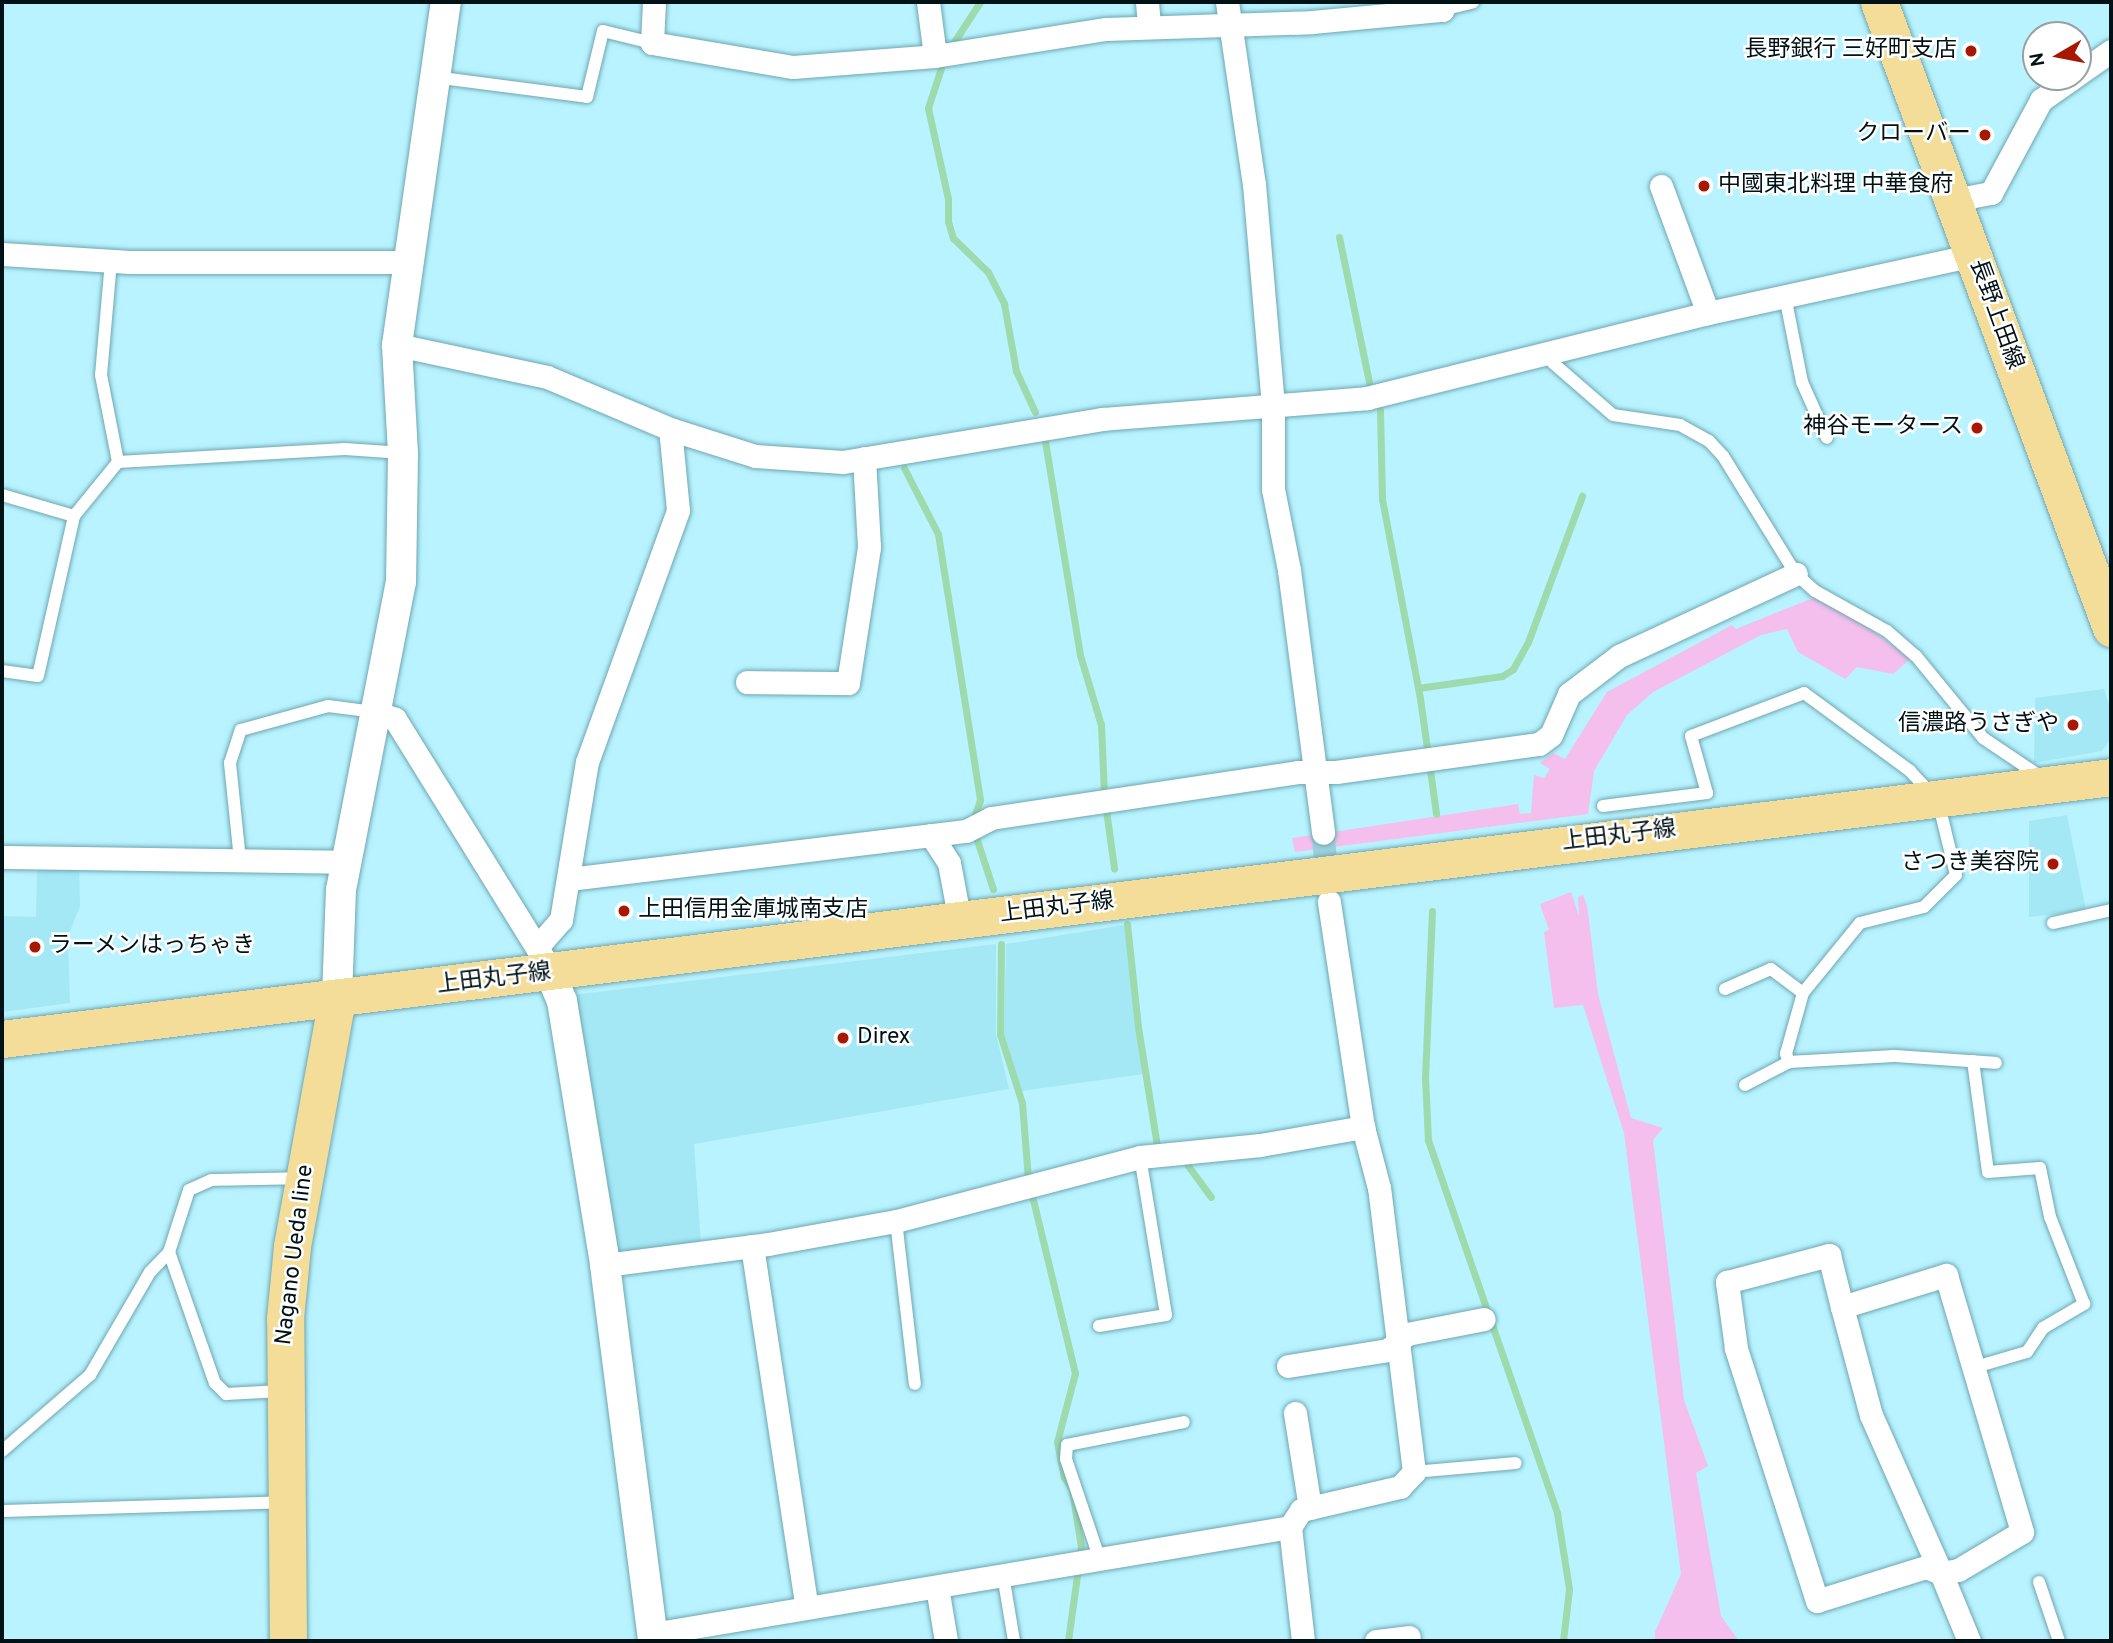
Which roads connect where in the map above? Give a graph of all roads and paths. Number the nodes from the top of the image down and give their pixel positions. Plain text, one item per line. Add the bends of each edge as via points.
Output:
1 (446, 2) edge
2 (654, 2) edge
3 (928, 2) edge
4 (1147, 2) edge
5 (1473, 2) edge
6 (1878, 2) edge
7 (1441, 6) edge
8 (1230, 12) edge
9 (1149, 26) junction
10 (652, 43) junction
11 (2111, 51) edge
12 (935, 56) junction
13 (2092, 65) edge
14 (432, 77) junction
15 (2054, 91) edge
16 (1661, 186) dead end
17 (1954, 200) junction
18 (2, 254) edge
19 (1973, 255) junction
20 (111, 261) junction
21 (406, 262) junction
22 (1785, 296) junction
23 (1708, 313) junction
24 (397, 345) junction
25 (1548, 351) junction
26 (1273, 407) junction
27 (670, 429) junction
28 (1828, 438) dead end
29 (403, 453) junction
30 (864, 458) junction
31 (118, 463) junction
32 (2, 495) edge
33 (74, 516) junction
34 (1796, 574) junction
35 (2111, 628) edge
36 (2, 671) edge
37 (747, 682) dead end
38 (374, 712) junction
39 (1318, 772) junction
40 (2111, 777) edge
41 (2056, 786) junction
42 (1938, 801) junction
43 (1604, 806) dead end
44 (1323, 833) tunnel mouth
45 (931, 835) junction
46 (2, 857) edge
47 (240, 860) junction
48 (347, 862) junction
49 (569, 879) junction
50 (1329, 902) tunnel mouth
51 (2111, 910) edge
52 (960, 922) junction
53 (2053, 923) dead end
54 (544, 960) junction
55 (1725, 989) dead end
56 (1803, 993) junction
57 (337, 998) junction
58 (2, 1039) edge
59 (1973, 1061) junction
60 (1789, 1062) junction
61 (1996, 1063) dead end
62 (1745, 1085) dead end
63 (1363, 1127) junction
64 (1140, 1157) junction
65 (304, 1178) junction
66 (896, 1220) junction
67 (752, 1246) junction
68 (169, 1252) junction
69 (605, 1265) junction
70 (1842, 1307) junction
71 (1484, 1318) dead end
72 (1099, 1326) dead end
73 (1396, 1343) junction
74 (1288, 1366) dead end
75 (1972, 1368) junction
76 (915, 1384) dead end
77 (285, 1391) junction
78 (1296, 1413) dead end
79 (1184, 1422) dead end
80 (2, 1451) edge
81 (1516, 1463) dead end
82 (1413, 1472) junction
83 (289, 1502) junction
84 (1310, 1508) junction
85 (2, 1511) edge
86 (1290, 1527) junction
87 (1100, 1560) junction
88 (1941, 1573) junction
89 (1003, 1574) junction
90 (2039, 1582) dead end
91 (937, 1587) junction
92 (806, 1605) junction
93 (1409, 1637) dead end
94 (652, 1638) edge
95 (288, 1641) edge
96 (946, 1641) edge
97 (1014, 1641) edge
98 (1303, 1641) edge
99 (1376, 1641) edge
100 (1969, 1641) edge
101 (2059, 1641) edge

1 - 14 street
2 - 10 street
3 - 12 street
4 - 9 street
5 - 7 lane
6 - 17 main road, 長野上田線
7 - 8 street via 1312,22
8 - 9 street
8 - 26 street via 1254,184
9 - 12 street
10 - 12 street via 793,67
10 - 14 lane via 603,31 587,97
11 - 13 street
14 - 21 street
15 - 17 street via 2041,100 1991,193
16 - 23 street
17 - 19 main road, 長野上田線
18 - 20 street
19 - 22 street
19 - 35 main road, 長野上田線
20 - 21 street
20 - 31 lane via 101,375
21 - 24 street
22 - 23 street
22 - 28 lane via 1802,382
23 - 25 street
24 - 27 street via 547,377
24 - 29 street
25 - 26 street via 1367,398
25 - 34 lane via 1553,363 1613,415 1680,425 1709,441 1723,456
26 - 30 street via 1102,419
26 - 39 street via 1273,489
27 - 30 street via 755,456 843,462
27 - 49 street via 678,510 587,762
29 - 31 lane via 345,449
29 - 38 street via 401,582
30 - 37 street via 869,547 848,684
31 - 33 lane
32 - 33 lane
33 - 36 lane via 38,676
34 - 39 street via 1619,656 1569,694 1551,735 1539,744
34 - 41 lane via 1815,591 1887,631 1916,656 1983,738
38 - 47 lane via 328,706 241,730 230,763
38 - 48 street
38 - 54 street via 395,719
39 - 44 street
39 - 45 street via 991,818 966,831
40 - 41 main road, 上田丸子線
41 - 42 main road, 上田丸子線
42 - 43 lane via 1910,771 1804,693 1690,736 1707,793
42 - 52 main road, 上田丸子線
42 - 56 lane via 1956,875 1924,907 1860,923
45 - 49 street
45 - 52 street via 949,863
46 - 47 street
47 - 48 street
48 - 57 street
49 - 54 street via 561,920
50 - 63 street
51 - 53 lane
52 - 54 main road, 上田丸子線
54 - 57 main road, 上田丸子線
54 - 69 street via 562,1001
55 - 56 lane via 1771,969
56 - 60 lane via 1786,1054
57 - 58 main road, 上田丸子線
57 - 65 main road, Nagano Ueda line
59 - 60 lane via 1894,1056
59 - 61 lane
59 - 75 lane via 1988,1172 2040,1168 2050,1217 2084,1304 2043,1328 2027,1353
60 - 62 lane
63 - 64 street via 1260,1145
63 - 73 street via 1379,1188
64 - 66 street
64 - 72 lane via 1166,1315
65 - 68 lane via 211,1181 189,1190
65 - 77 main road, Nagano Ueda line via 285,1318
66 - 67 street
66 - 76 lane
67 - 69 street
67 - 92 street
68 - 77 lane via 215,1384 226,1394
68 - 80 lane via 150,1272 90,1375
69 - 94 street
70 - 75 street via 1946,1275
70 - 88 street via 1871,1415
70 - 88 street via 1829,1255 1727,1282 1736,1348 1817,1601 1926,1567
71 - 73 street via 1407,1334
73 - 74 street via 1388,1350
73 - 82 street
75 - 88 street via 2022,1532 1958,1570
77 - 83 main road, Nagano Ueda line
78 - 84 street
79 - 87 lane via 1067,1445 1066,1459
81 - 82 lane
82 - 84 street via 1401,1487
83 - 85 lane
83 - 95 main road, Nagano Ueda line
84 - 86 street via 1301,1510
86 - 87 street
86 - 98 street
87 - 89 street
88 - 100 street
89 - 91 street
89 - 97 lane
90 - 101 lane
91 - 92 street
91 - 96 street
92 - 94 street
93 - 99 street

